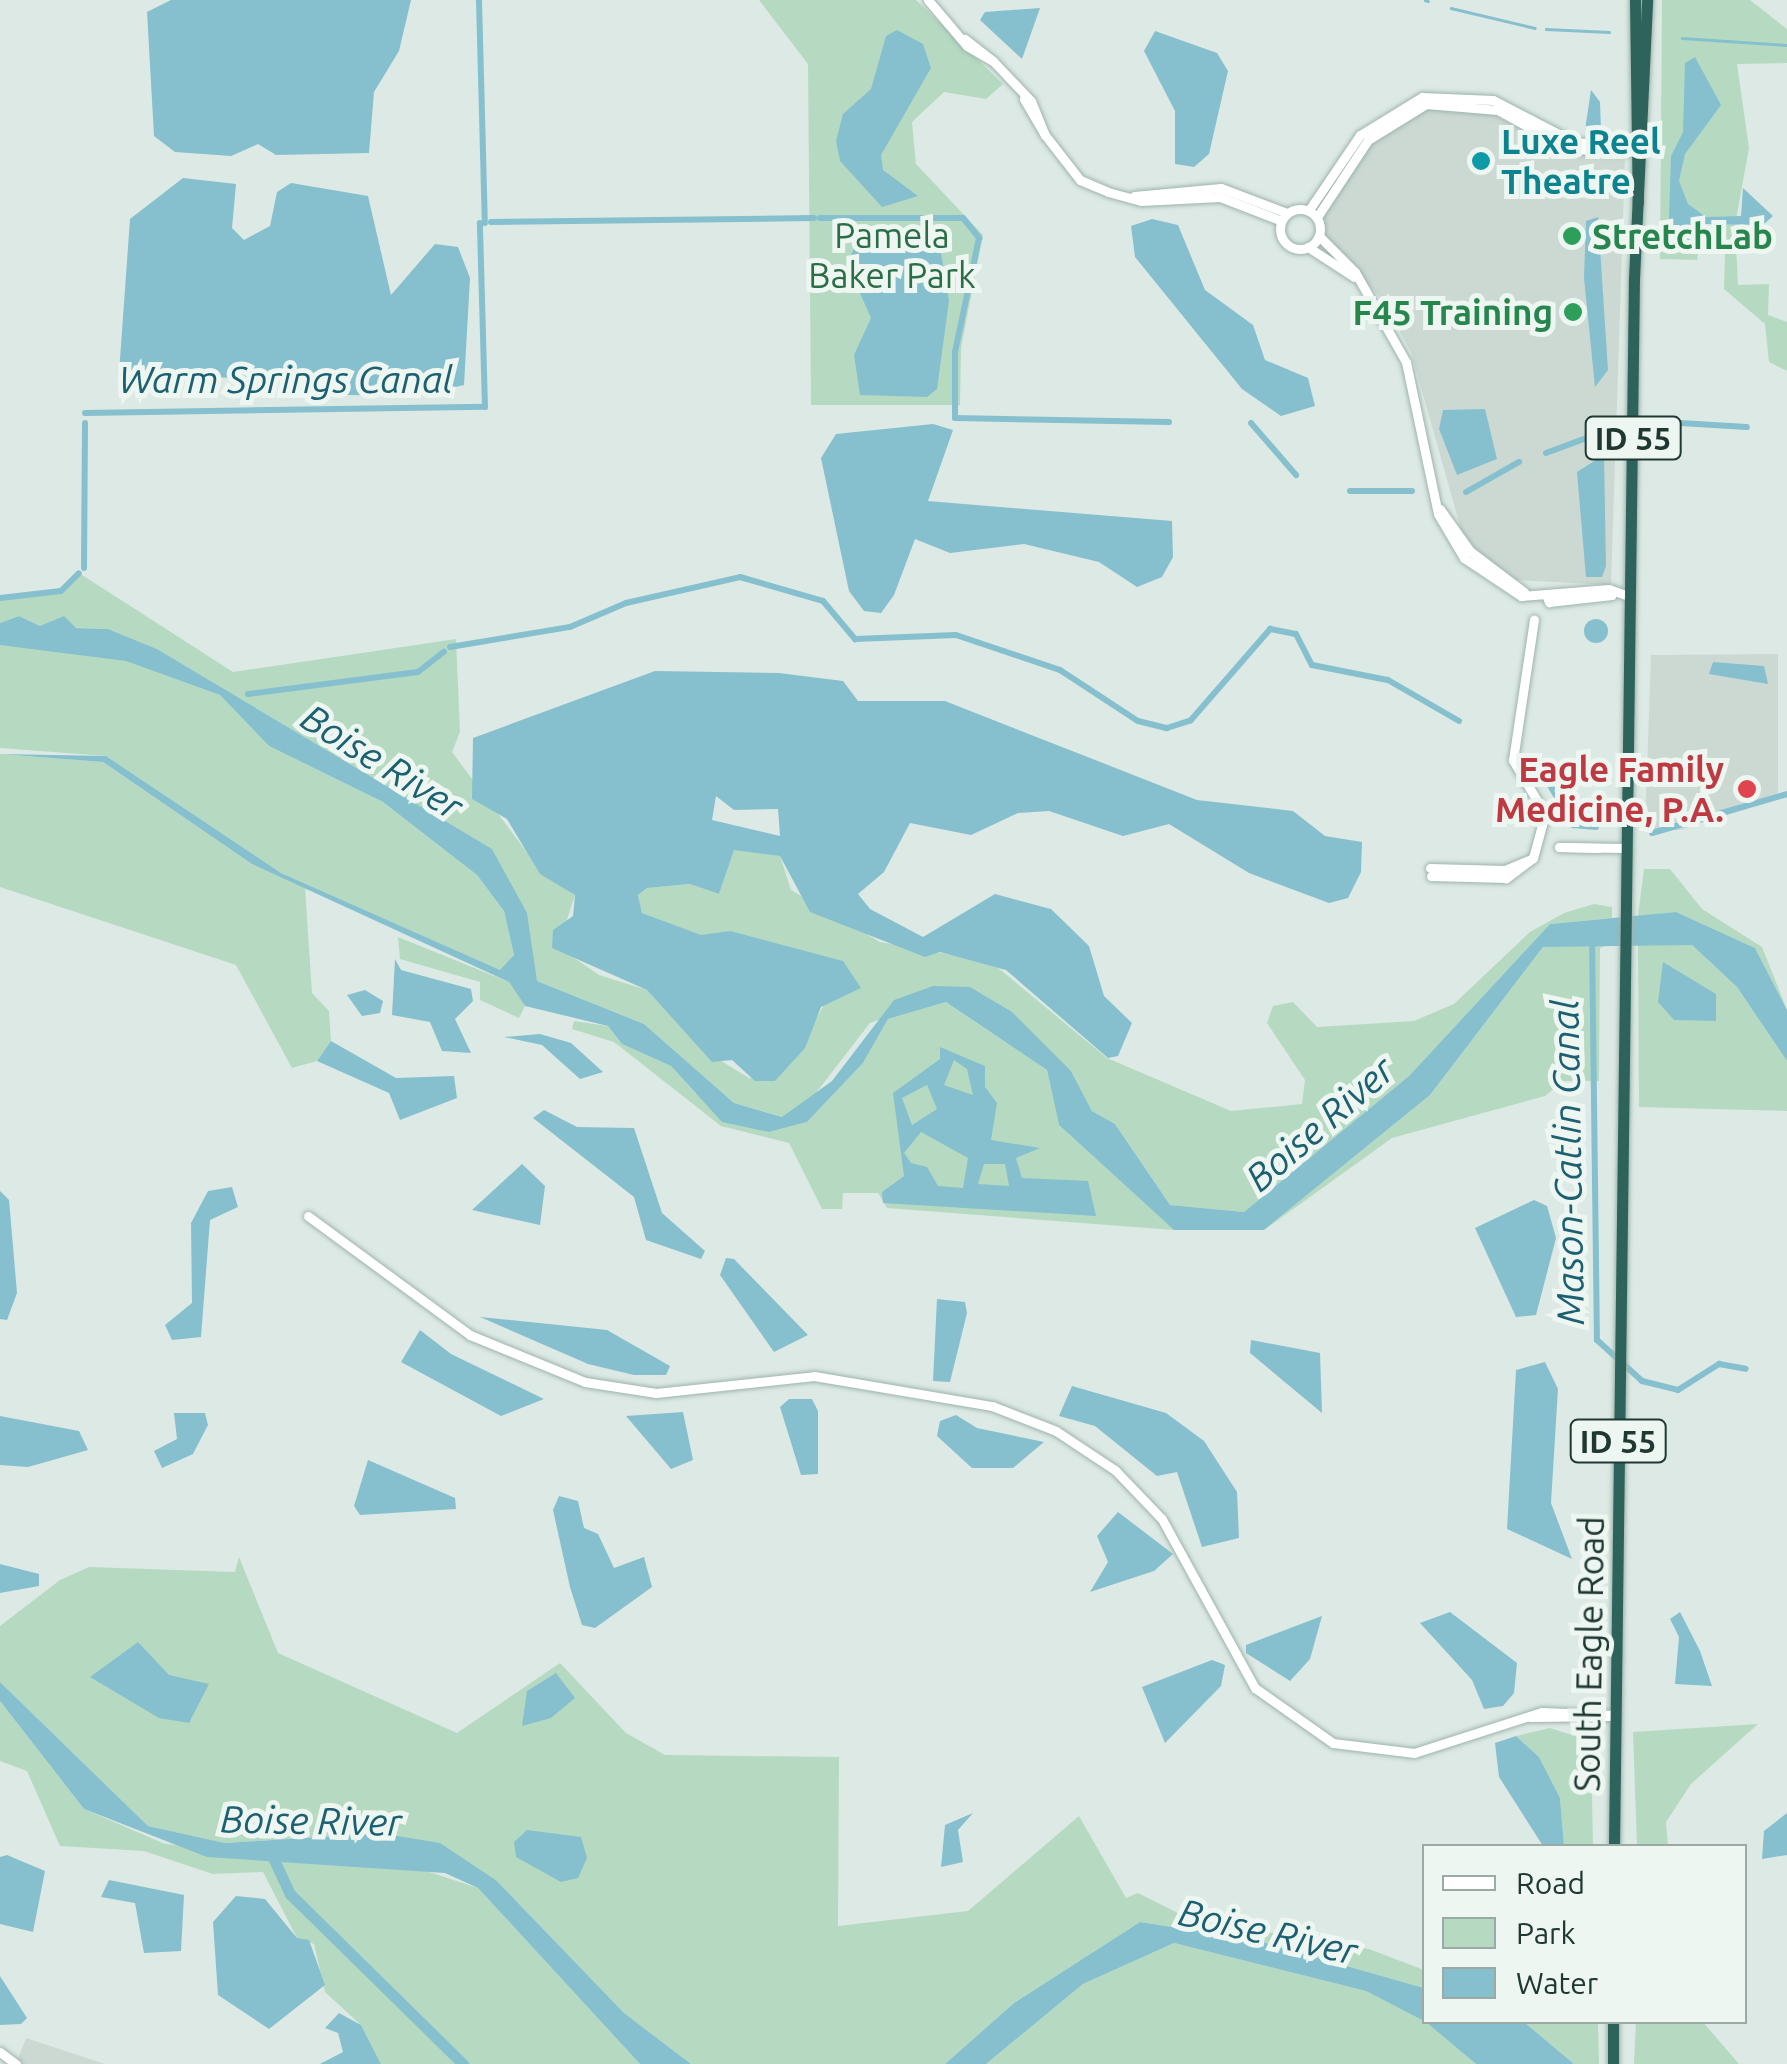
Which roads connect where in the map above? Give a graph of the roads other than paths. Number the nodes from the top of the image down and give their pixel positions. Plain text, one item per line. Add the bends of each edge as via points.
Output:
1 (1641, 0) edge
2 (927, 2) edge
3 (1635, 47) junction
4 (1638, 150) junction
5 (1313, 214) junction
6 (1285, 217) junction
7 (1319, 236) junction
8 (1308, 247) junction
9 (1354, 278) junction
10 (1632, 597) junction
11 (1534, 620) dead end
12 (1542, 842) junction
13 (1625, 848) junction
14 (1430, 872) dead end
15 (308, 1216) dead end
16 (1616, 1714) junction
17 (1614, 1844) edge
18 (1613, 2024) edge
19 (0, 2052) edge
20 (16, 2064) edge
21 (1614, 2064) edge

1 - 3 highway, South Eagle Road / ID 55
1 - 4 highway, South Eagle Road / ID 55 via 1647,38
2 - 6 street via 993,61 1080,180 1134,196 1221,188
3 - 4 highway
3 - 4 highway, South Eagle Road / ID 55
4 - 5 street via 1576,142 1494,100 1422,97 1360,135
4 - 10 highway, South Eagle Road / ID 55
5 - 6 street
5 - 7 street
6 - 8 street via 1288,244
7 - 8 street
7 - 9 street
8 - 9 street
9 - 10 street via 1406,362 1440,508 1464,558 1505,591 1546,595 1549,602
10 - 13 highway, South Eagle Road / ID 55
11 - 12 street via 1514,760 1540,798
12 - 13 street
12 - 14 street via 1523,872
13 - 16 highway, South Eagle Road / ID 55
15 - 16 street via 470,1335 585,1382 656,1393 814,1376 992,1406 1056,1431 1148,1502 1187,1556 1246,1676 1319,1738 1414,1753 1530,1717
16 - 17 highway, South Eagle Road / ID 55
18 - 21 highway
19 - 20 street

